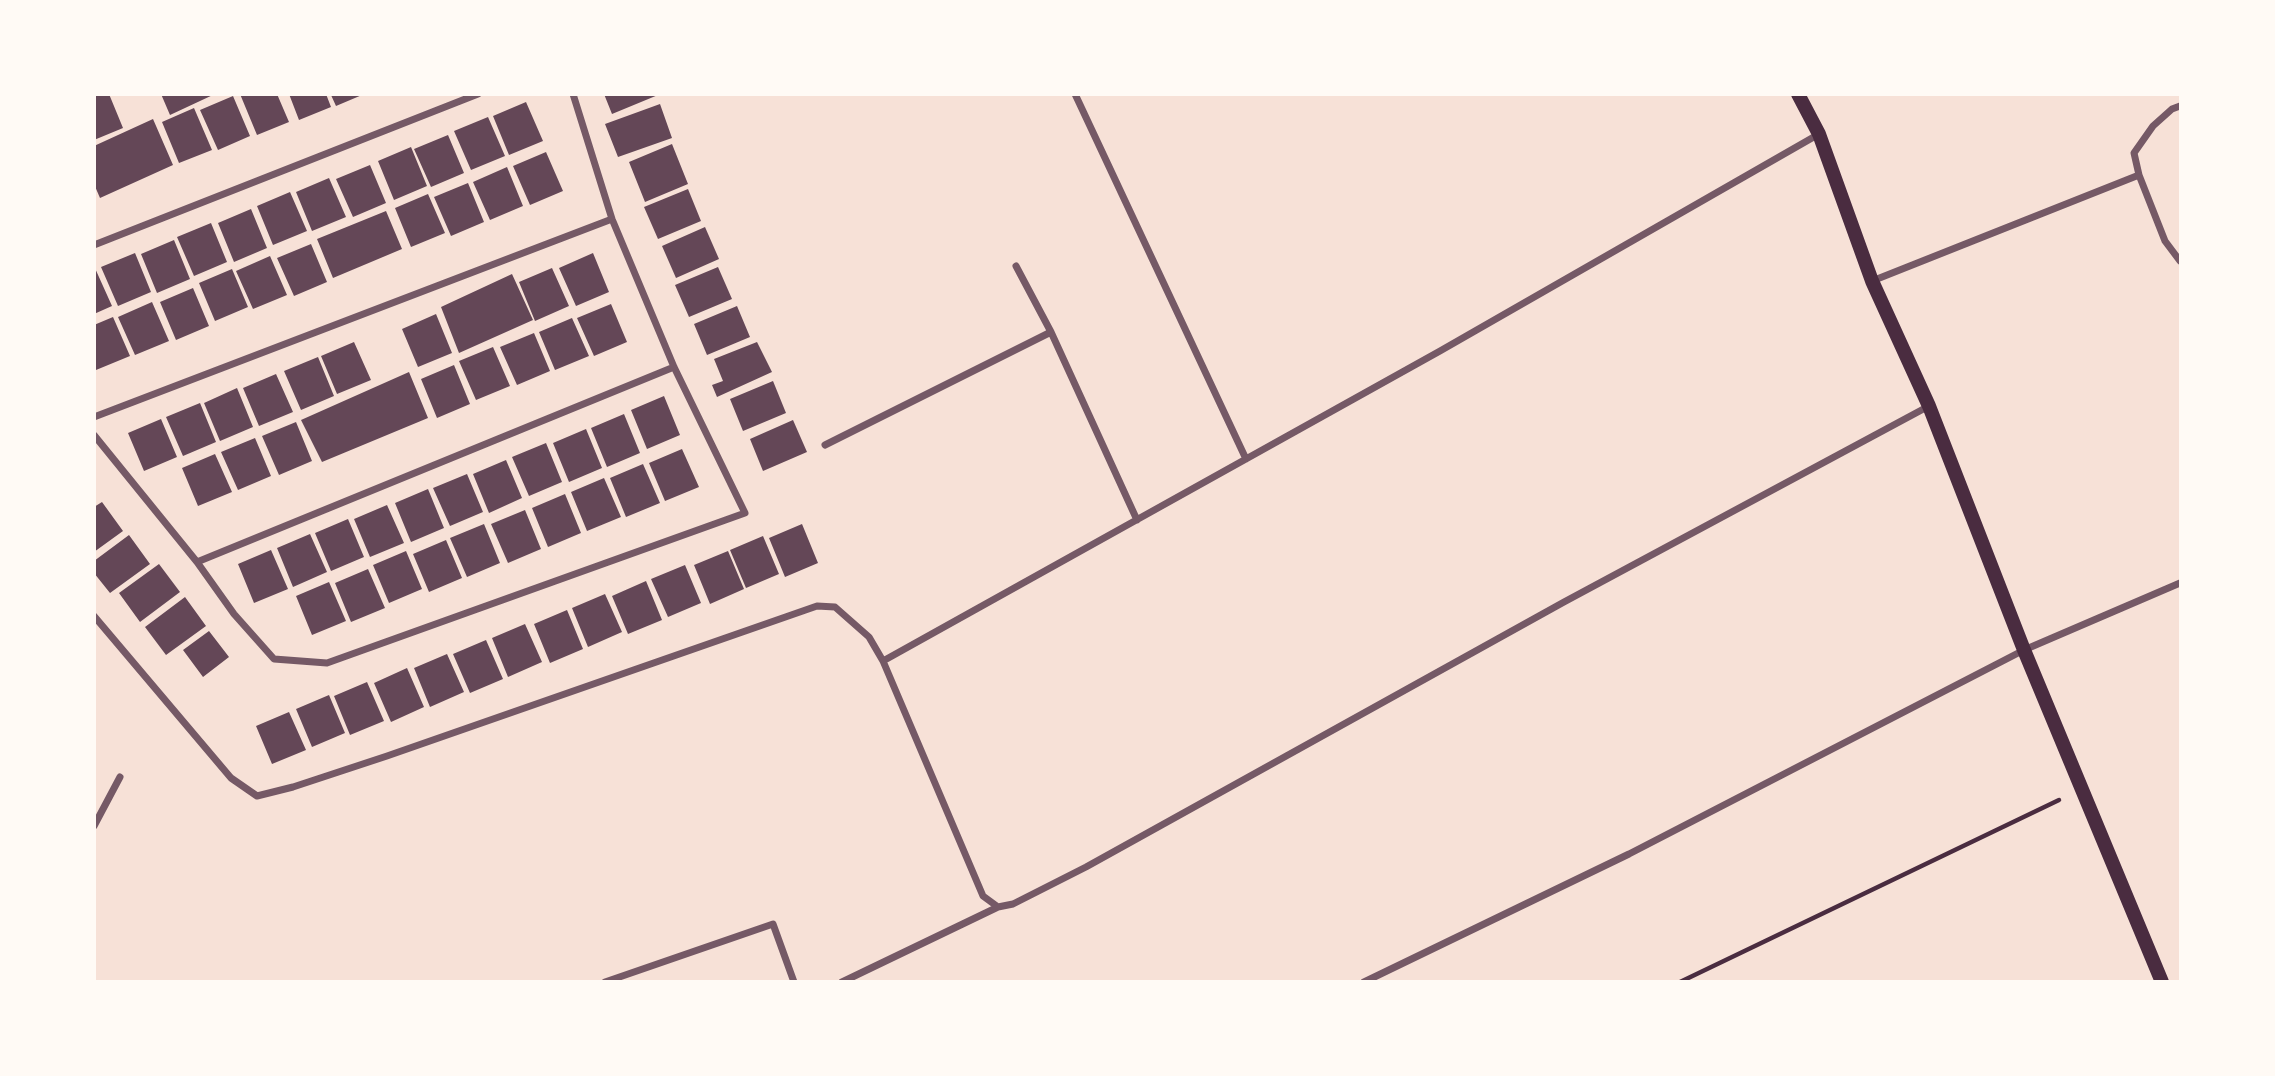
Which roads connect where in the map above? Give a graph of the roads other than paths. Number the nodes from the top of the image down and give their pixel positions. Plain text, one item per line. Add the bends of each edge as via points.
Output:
1 (478, 94) edge
2 (573, 94) edge
3 (1075, 94) edge
4 (1798, 94) edge
5 (2180, 106) edge
6 (1819, 134) junction
7 (2139, 175) junction
8 (612, 219) junction
9 (94, 245) edge
10 (2180, 261) edge
11 (1016, 266) dead end
12 (1872, 281) junction
13 (1051, 332) junction
14 (674, 367) junction
15 (1928, 406) junction
16 (94, 417) edge
17 (94, 435) edge
18 (825, 445) dead end
19 (1246, 459) junction
20 (1137, 520) junction
21 (197, 562) junction
22 (2180, 583) edge
23 (94, 617) edge
24 (2024, 650) junction
25 (883, 661) junction
26 (120, 776) dead end
27 (94, 826) edge
28 (998, 907) junction
29 (605, 982) edge
30 (794, 982) edge
31 (842, 982) edge
32 (1364, 982) edge
33 (2162, 982) edge

1 - 9 street
2 - 8 street
3 - 19 street
4 - 6 main road
5 - 7 street via 2153,126 2134,153
6 - 12 main road
6 - 19 street
7 - 10 street via 2165,241
7 - 12 street
8 - 14 street
8 - 16 street
11 - 13 street
12 - 15 main road
13 - 18 street
13 - 20 street
14 - 21 street
14 - 21 street via 745,513 327,663 274,659
15 - 24 main road
15 - 28 street via 1086,867
17 - 21 street
19 - 20 street
20 - 25 street
22 - 24 street
23 - 25 street via 231,778 257,796 364,764 817,606 835,607 848,617 869,637
24 - 32 street via 1629,854
24 - 33 main road
25 - 28 street via 983,896
26 - 27 street
28 - 31 street
29 - 30 street via 773,924

